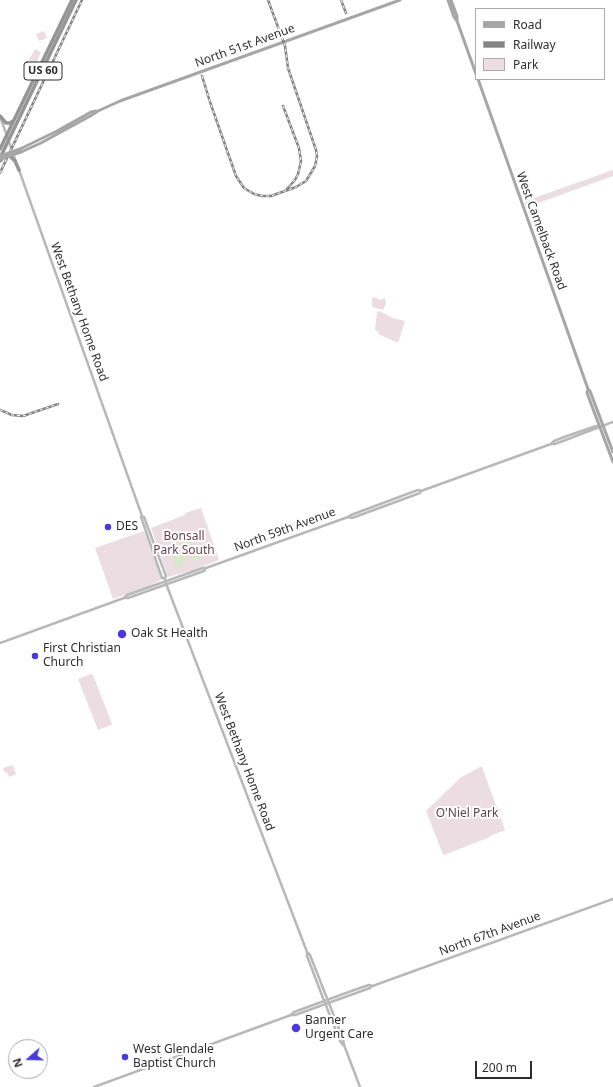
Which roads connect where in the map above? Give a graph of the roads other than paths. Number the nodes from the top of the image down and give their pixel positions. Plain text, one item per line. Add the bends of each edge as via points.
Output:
1 (72, 0) edge
2 (76, 0) edge
3 (400, 0) edge
4 (448, 0) edge
5 (451, 0) edge
6 (457, 21) junction
7 (475, 71) edge
8 (478, 80) edge
9 (0, 115) edge
10 (15, 119) junction
11 (14, 131) junction
12 (5, 140) edge
13 (0, 149) edge
14 (0, 159) edge
15 (19, 170) junction
16 (613, 422) edge
17 (601, 426) junction
18 (613, 452) edge
19 (613, 462) edge
20 (142, 516) junction
21 (146, 527) junction
22 (166, 581) junction
23 (0, 643) edge
24 (613, 899) edge
25 (326, 1002) junction
26 (94, 1087) edge
27 (360, 1087) edge

1 - 10 highway, US 60
2 - 11 highway, US 60
3 - 14 main road, North 51st Avenue, bridge via 129,97 56,135
4 - 6 main road
5 - 6 main road
6 - 7 main road
8 - 17 main road, West Camelback Road
9 - 10 highway via 7,123
9 - 12 main road, West Bethany Home Road
10 - 12 highway, US 60
11 - 12 highway
11 - 12 highway, US 60
12 - 13 highway, US 60
12 - 14 highway, US 60
12 - 15 main road, West Bethany Home Road
14 - 15 highway via 10,156
15 - 20 main road, West Bethany Home Road
16 - 17 main road, North 59th Avenue
17 - 18 main road, West Camelback Road
17 - 19 main road, West Camelback Road
17 - 22 main road, North 59th Avenue via 372,511 348,517 206,568 204,571
20 - 21 main road, West Bethany Home Road
20 - 21 main road, West Bethany Home Road via 140,517
21 - 22 main road, West Bethany Home Road
21 - 22 main road, West Bethany Home Road via 162,578
22 - 23 main road, North 59th Avenue via 128,598
22 - 25 main road, West Bethany Home Road
24 - 25 main road, North 67th Avenue
25 - 26 main road, North 67th Avenue
25 - 27 main road, West Bethany Home Road

